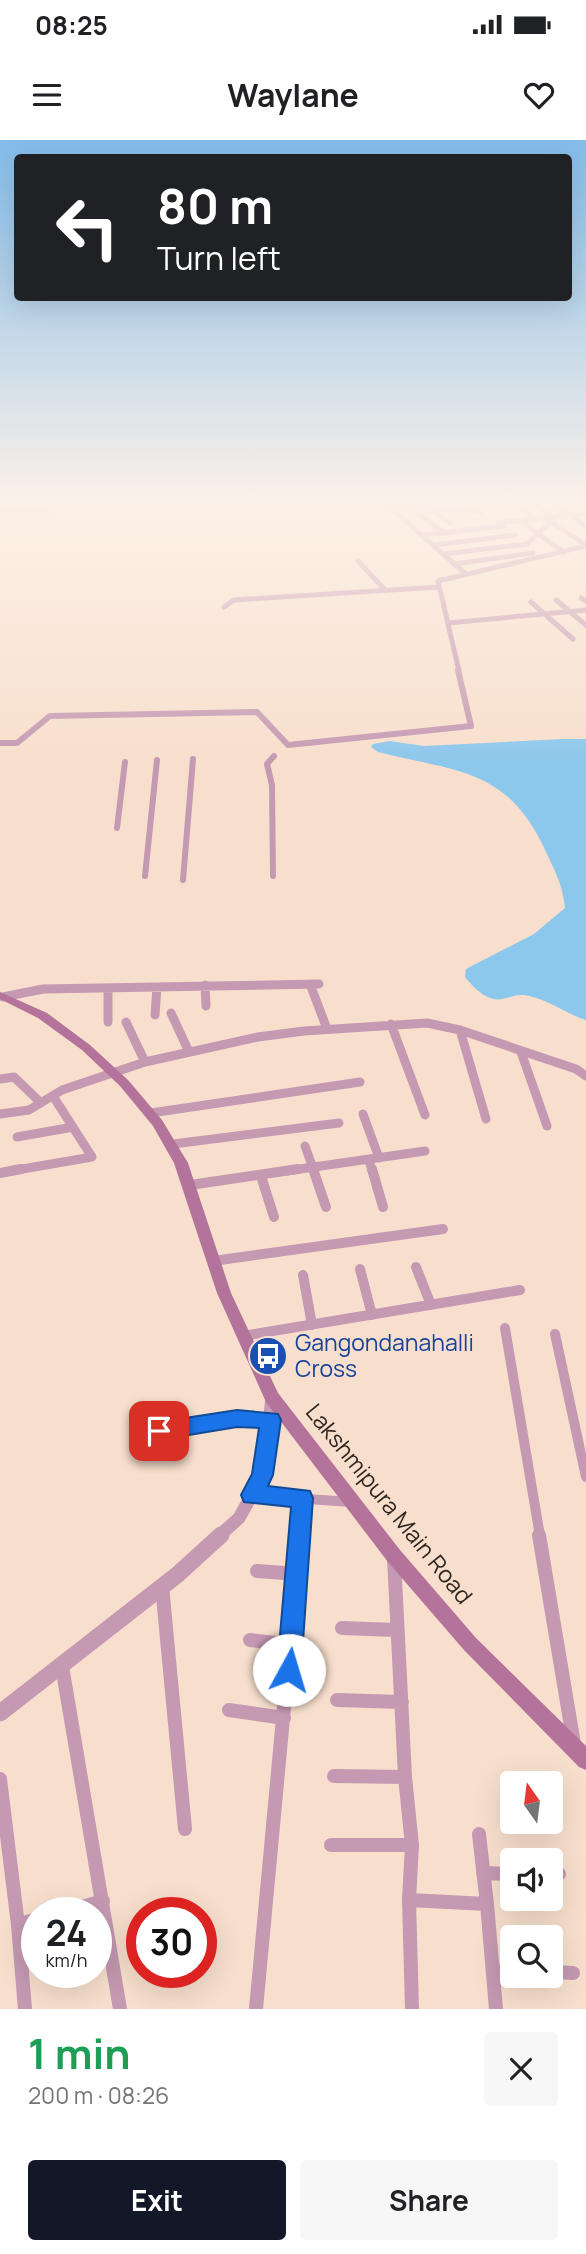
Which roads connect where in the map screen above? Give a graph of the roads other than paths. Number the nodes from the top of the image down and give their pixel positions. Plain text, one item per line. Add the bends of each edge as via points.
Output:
1 (382, 590) edge
2 (440, 590) edge
3 (556, 600) dead end
4 (531, 602) dead end
5 (224, 607) dead end
6 (586, 610) edge
7 (571, 612) junction
8 (546, 616) junction
9 (448, 622) junction
10 (586, 625) edge
11 (573, 639) dead end
12 (0, 743) edge
13 (274, 756) dead end
14 (194, 759) dead end
15 (157, 760) dead end
16 (125, 762) dead end
17 (117, 828) dead end
18 (145, 876) dead end
19 (273, 876) dead end
20 (183, 880) dead end
21 (205, 985) junction
22 (157, 987) junction
23 (108, 988) junction
24 (2, 996) edge
25 (206, 1006) dead end
26 (172, 1013) dead end
27 (155, 1015) dead end
28 (108, 1022) dead end
29 (126, 1022) dead end
30 (391, 1024) junction
31 (327, 1029) junction
32 (460, 1030) junction
33 (189, 1052) junction
34 (521, 1052) junction
35 (145, 1062) junction
36 (110, 1072) junction
37 (586, 1076) edge
38 (0, 1079) edge
39 (360, 1082) dead end
40 (53, 1096) junction
41 (41, 1102) junction
42 (151, 1113) junction
43 (0, 1114) edge
44 (363, 1114) dead end
45 (425, 1115) dead end
46 (486, 1119) dead end
47 (339, 1123) dead end
48 (547, 1126) dead end
49 (73, 1127) junction
50 (17, 1137) dead end
51 (173, 1144) junction
52 (304, 1146) dead end
53 (425, 1151) dead end
54 (374, 1159) junction
55 (313, 1168) junction
56 (0, 1173) edge
57 (261, 1176) junction
58 (190, 1185) junction
59 (326, 1207) dead end
60 (383, 1207) dead end
61 (274, 1217) dead end
62 (443, 1229) dead end
63 (213, 1261) junction
64 (416, 1267) dead end
65 (360, 1269) dead end
66 (303, 1275) dead end
67 (520, 1290) dead end
68 (431, 1305) junction
69 (372, 1315) junction
70 (312, 1325) junction
71 (505, 1328) dead end
72 (555, 1334) dead end
73 (243, 1336) junction
74 (272, 1397) junction
75 (270, 1420) junction
76 (159, 1431) dead end
77 (586, 1477) edge
78 (251, 1495) junction
79 (302, 1498) junction
80 (355, 1502) junction
81 (394, 1556) junction
82 (257, 1571) dead end
83 (298, 1574) junction
84 (162, 1586) junction
85 (342, 1629) dead end
86 (396, 1630) junction
87 (250, 1640) dead end
88 (292, 1645) junction
89 (61, 1663) junction
90 (337, 1700) dead end
91 (402, 1702) junction
92 (229, 1710) dead end
93 (0, 1713) edge
94 (284, 1718) junction
95 (581, 1756) edge
96 (334, 1776) dead end
97 (405, 1777) junction
98 (0, 1779) edge
99 (185, 1829) dead end
100 (480, 1834) dead end
101 (331, 1845) dead end
102 (412, 1845) junction
103 (484, 1873) junction
104 (500, 1874) edge
105 (102, 1897) edge
106 (409, 1900) junction
107 (487, 1904) junction
108 (21, 1923) edge
109 (18, 1924) junction
110 (112, 1958) edge
111 (493, 1970) junction
112 (500, 1970) edge
113 (563, 1973) edge
114 (573, 1973) dead end
115 (25, 2009) edge
116 (120, 2009) edge
117 (256, 2009) edge
118 (412, 2009) edge
119 (496, 2009) edge

1 - 5 street via 234,600
2 - 9 street
3 - 7 street
4 - 8 street
6 - 7 street
7 - 8 street
7 - 10 street
8 - 9 street
8 - 11 street
9 - 12 street via 471,726 293,745 257,712 50,716 17,743
13 - 19 street via 267,764 272,785
14 - 20 street
15 - 18 street
16 - 17 street
21 - 22 street
21 - 25 street
21 - 31 street via 315,984
22 - 23 street
22 - 27 street
23 - 24 street via 43,989
23 - 28 street
24 - 36 main road, Lakshmipura Main Road via 46,1017
26 - 33 street
29 - 35 street
30 - 31 street
30 - 32 street via 427,1023
30 - 45 street
31 - 33 street
32 - 34 street
32 - 46 street
33 - 35 street
34 - 37 street
34 - 48 street
35 - 36 street
36 - 40 street
36 - 42 main road, Lakshmipura Main Road
38 - 41 street via 14,1077
39 - 42 street
40 - 41 street
40 - 49 street
41 - 43 street via 29,1110
42 - 51 main road, Lakshmipura Main Road
44 - 54 street
47 - 51 street
49 - 50 street
49 - 56 street via 92,1157
51 - 58 main road, Lakshmipura Main Road
52 - 55 street
53 - 54 street
54 - 55 street
54 - 60 street
55 - 57 street
55 - 59 street
57 - 58 street
57 - 61 street
58 - 63 main road, Lakshmipura Main Road
62 - 63 street
63 - 73 main road, Lakshmipura Main Road
64 - 68 street
65 - 69 street
66 - 70 street
67 - 68 street
68 - 69 street
69 - 70 street
70 - 73 street
71 - 95 street
72 - 77 street
73 - 74 main road, Lakshmipura Main Road
74 - 75 street
74 - 80 main road, Lakshmipura Main Road
75 - 76 street via 237,1419
75 - 78 street via 262,1475
78 - 79 street
78 - 84 street via 239,1518
79 - 80 street
79 - 83 street
80 - 81 main road, Lakshmipura Main Road
81 - 86 street
81 - 95 main road, Lakshmipura Main Road via 470,1644
82 - 83 street
83 - 88 street
84 - 89 street
84 - 99 street
85 - 86 street
86 - 91 street
87 - 88 street
88 - 94 street
89 - 93 street
89 - 105 street
90 - 91 street
91 - 97 street
92 - 94 street
94 - 117 street
96 - 97 street
97 - 102 street
98 - 109 street
100 - 103 street
101 - 102 street
102 - 106 street
103 - 104 street
103 - 107 street
106 - 107 street
106 - 118 street
107 - 111 street
108 - 109 street
109 - 115 street
110 - 116 street
111 - 112 street
111 - 119 street
113 - 114 street

